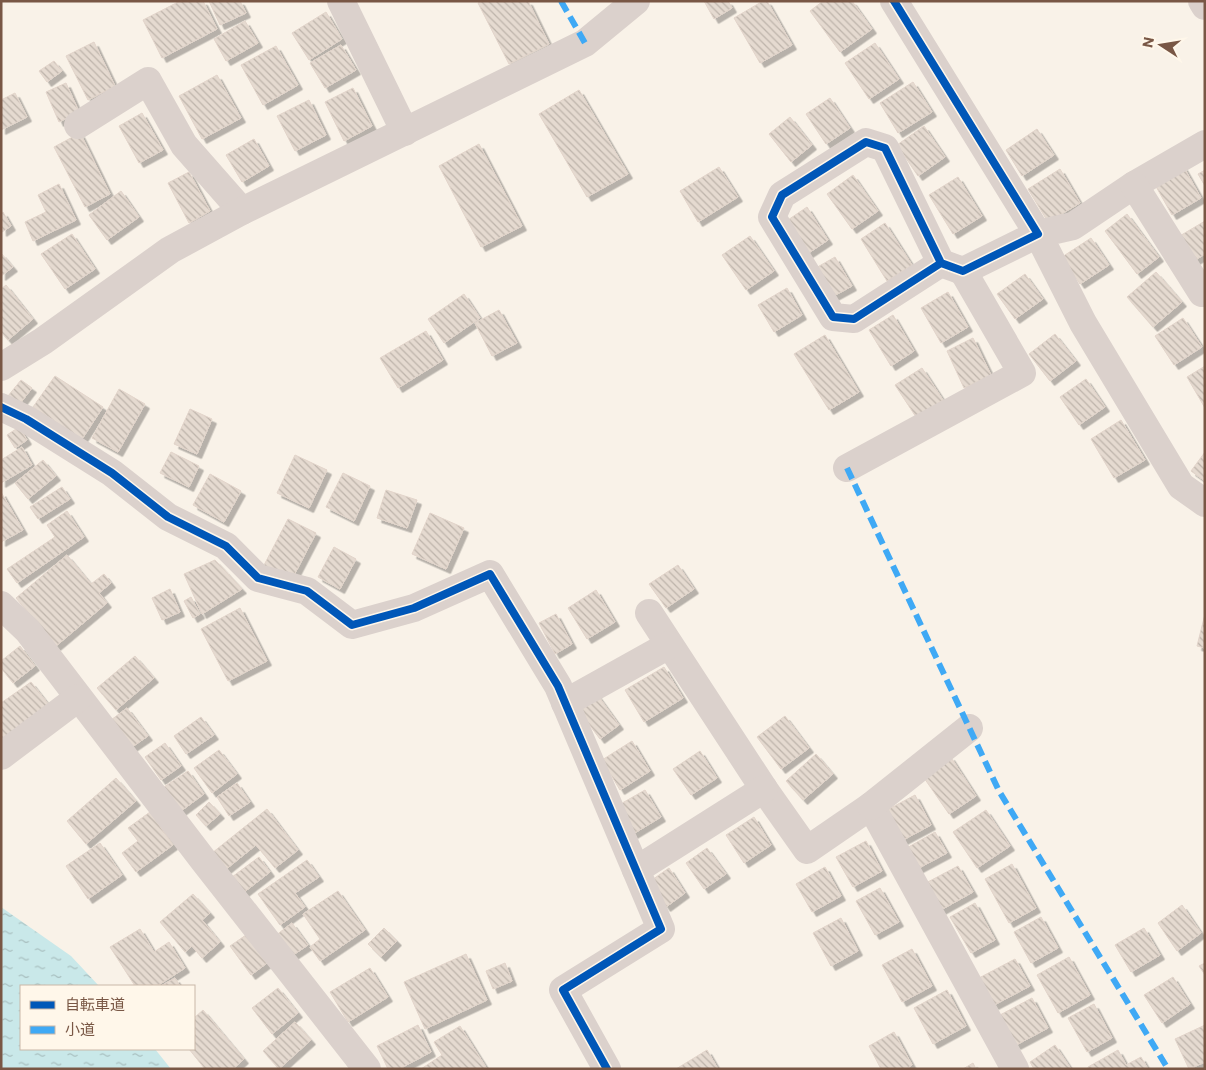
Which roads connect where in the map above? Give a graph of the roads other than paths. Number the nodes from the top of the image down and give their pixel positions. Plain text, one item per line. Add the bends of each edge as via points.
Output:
1 (341, 1) edge
2 (636, 1) edge
3 (894, 1) edge
4 (1202, 1) edge
5 (1205, 6) edge
6 (78, 125) dead end
7 (405, 132) junction
8 (1205, 144) edge
9 (1134, 185) junction
10 (242, 211) junction
11 (1038, 234) junction
12 (952, 267) junction
13 (1204, 294) edge
14 (1, 367) edge
15 (1, 407) edge
16 (847, 468) dead end
17 (1205, 503) edge
18 (1, 605) edge
19 (648, 613) dead end
20 (669, 644) junction
21 (78, 698) junction
22 (566, 703) junction
23 (970, 728) dead end
24 (1, 756) edge
25 (764, 789) junction
26 (871, 806) junction
27 (636, 870) junction
28 (367, 1069) edge
29 (607, 1069) edge
30 (1015, 1069) edge

1 - 7 street
2 - 7 street via 584,43
3 - 11 street
4 - 5 street
6 - 10 street via 148,81 184,145
7 - 10 street
8 - 9 street
9 - 11 street via 1073,226
9 - 13 street
10 - 14 street via 170,250 43,341
11 - 12 street
11 - 17 street via 1084,323 1181,486
12 - 12 street via 854,319 833,317 772,217 782,196 866,142 885,148
12 - 16 street via 1022,373
15 - 22 street via 112,473 168,517 226,546 258,578 307,591 352,625 414,608 490,574
18 - 21 street via 28,631
19 - 20 street
20 - 22 street
20 - 25 street
21 - 24 street
21 - 28 street
22 - 27 street
23 - 26 street
25 - 26 street via 807,850
25 - 27 street
26 - 30 street
27 - 29 street via 662,929 563,990

